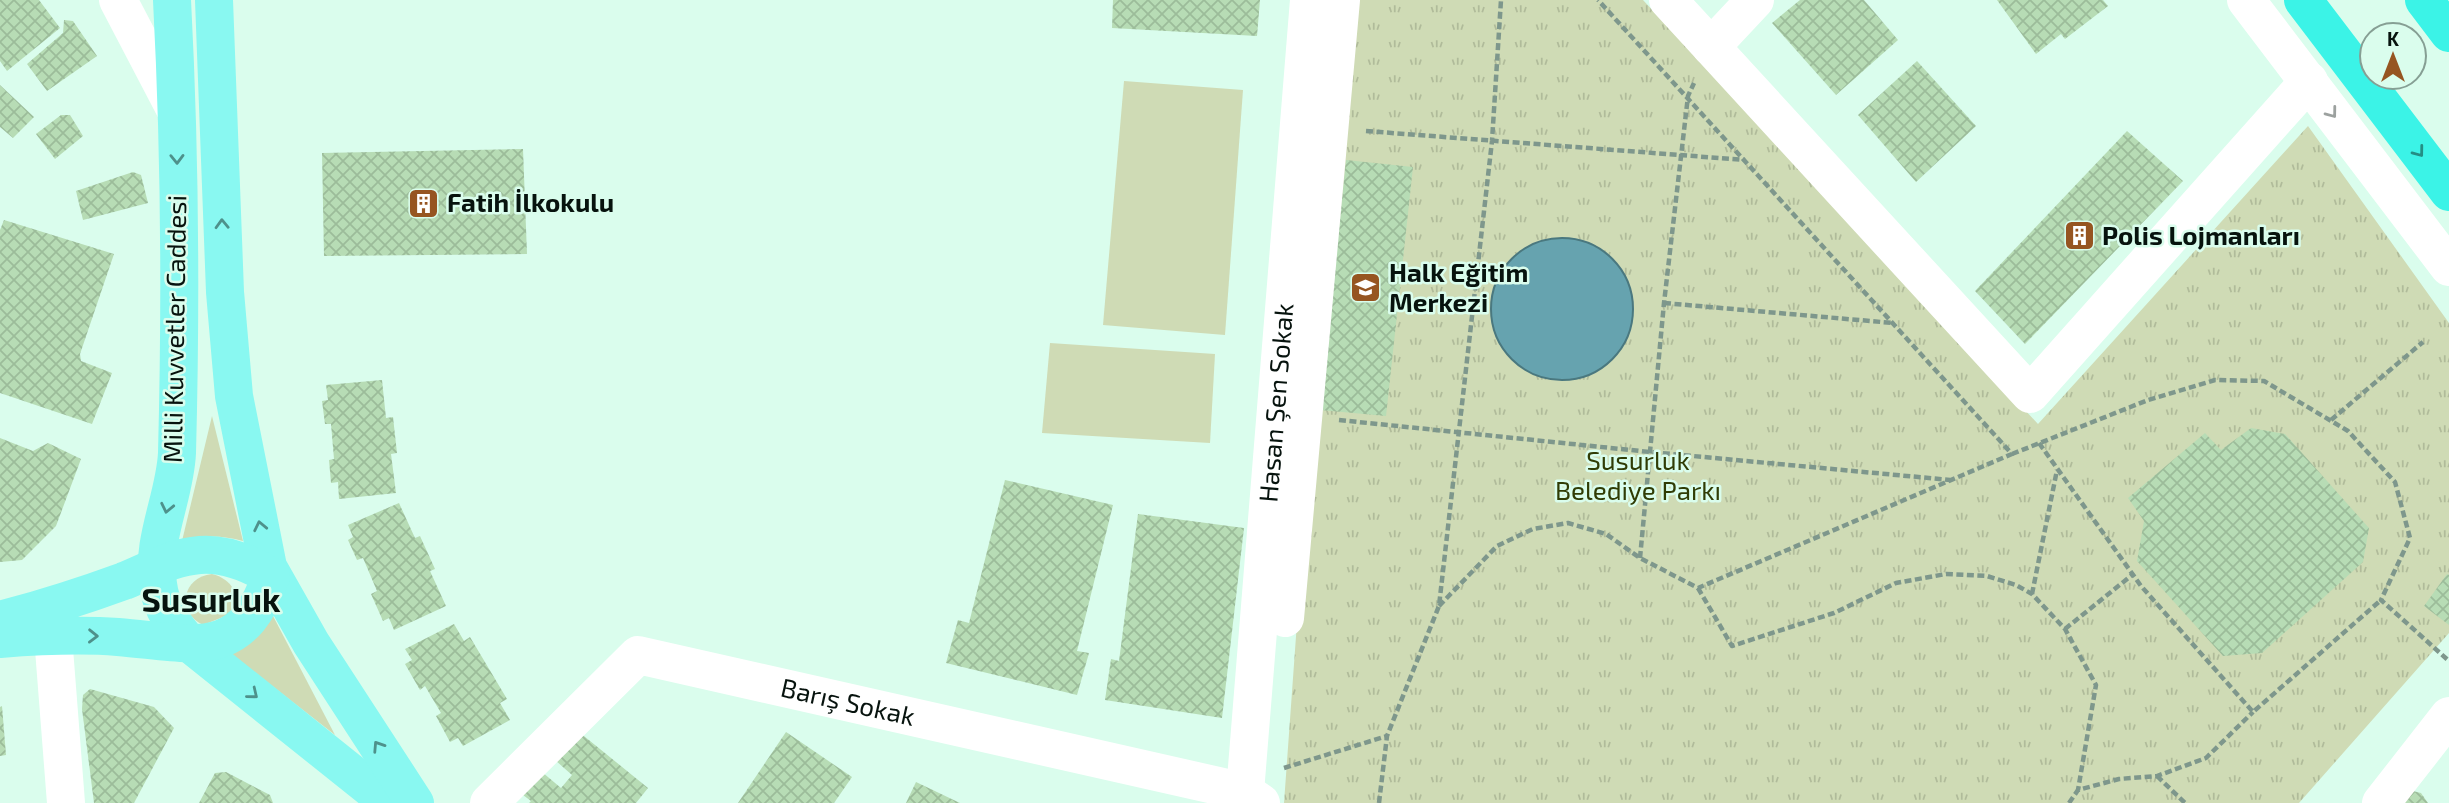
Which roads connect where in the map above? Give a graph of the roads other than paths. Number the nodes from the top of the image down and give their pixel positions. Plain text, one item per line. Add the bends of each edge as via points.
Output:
1 (118, 0) edge
2 (1308, 0) edge
3 (1341, 0) edge
4 (1668, 0) edge
5 (1755, 0) edge
6 (2246, 0) edge
7 (2303, 0) edge
8 (2424, 0) edge
9 (215, 6) edge
10 (172, 8) edge
11 (2449, 33) edge
12 (1711, 47) junction
13 (2309, 81) junction
14 (175, 109) junction
15 (2449, 191) edge
16 (2449, 267) edge
17 (157, 567) junction
18 (271, 576) junction
19 (0, 620) edge
20 (53, 636) junction
21 (0, 639) edge
22 (190, 644) junction
23 (2447, 723) edge
24 (1257, 795) edge
25 (66, 803) edge
26 (389, 803) edge
27 (415, 803) edge
28 (489, 803) edge
29 (2381, 803) edge

1 - 14 street
2 - 24 street, Hasan Şen Sokak
3 - 24 street, Hasan Şen Sokak via 1304,416
4 - 12 street
5 - 12 street
6 - 13 street
7 -> 15 highway
8 - 11 highway
18 -> 9 main road via 234,396 225,292
10 - 14 main road, Milli Kuvvetler Caddesi
12 - 13 street via 2030,394
13 -> 16 street
14 -> 17 main road, Milli Kuvvetler Caddesi via 181,316 176,464
17 - 18 main road via 202,555 243,561
17 - 19 main road via 61,604
17 - 22 main road, Milli Kuvvetler Caddesi via 167,614
18 - 22 main road via 261,604 237,631 216,641
27 -> 18 main road
20 - 21 main road
20 -> 22 main road
20 - 25 street
22 -> 26 main road, Milli Kuvvetler Caddesi
23 - 29 street
24 - 28 street, Barış Sokak via 638,655

